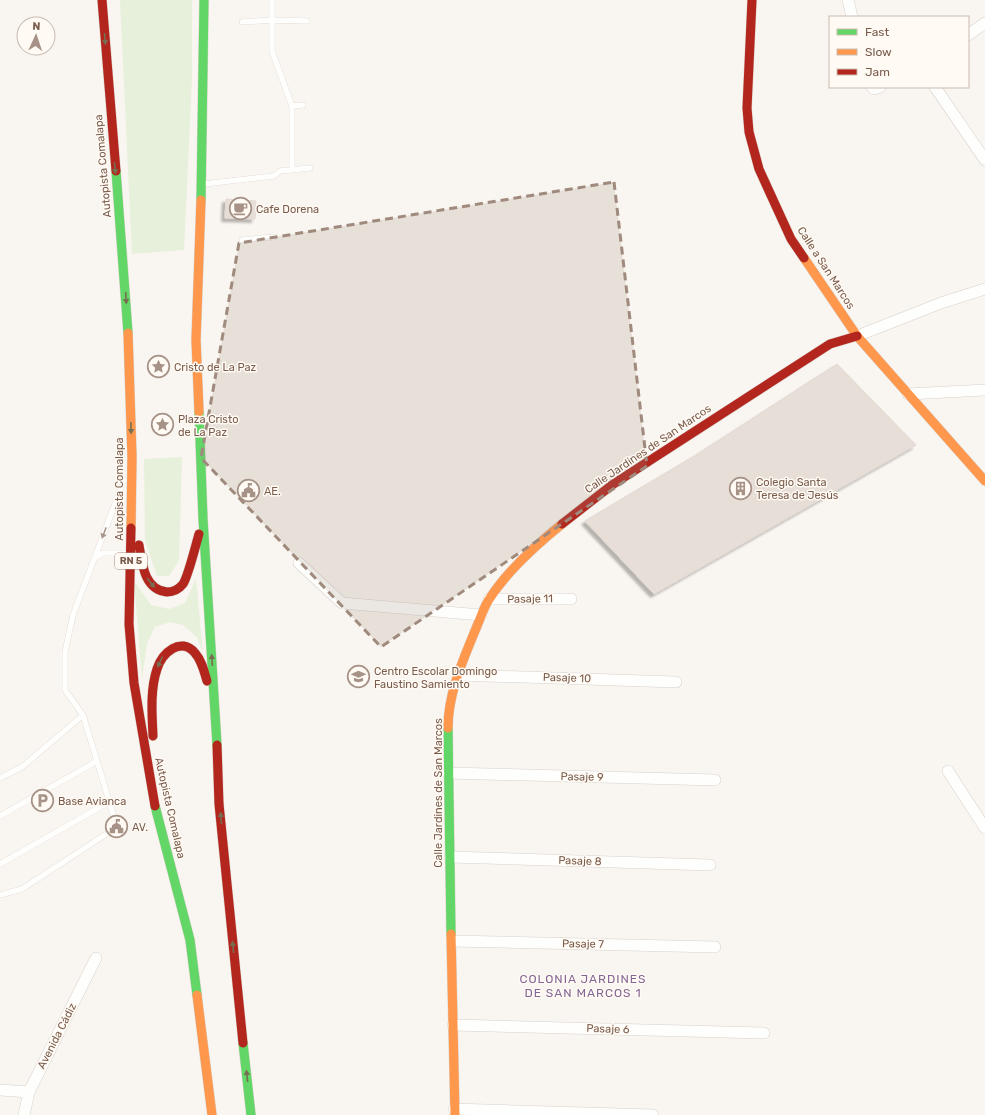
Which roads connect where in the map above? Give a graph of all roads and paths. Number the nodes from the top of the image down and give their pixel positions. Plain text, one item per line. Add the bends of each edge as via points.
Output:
1 (102, 0) edge
2 (204, 0) edge
3 (272, 0) edge
4 (848, 0) edge
5 (755, 1) edge
6 (852, 16) edge
7 (272, 20) junction
8 (307, 21) dead end
9 (242, 22) dead end
10 (985, 24) edge
11 (969, 34) edge
12 (936, 88) edge
13 (303, 105) dead end
14 (292, 106) junction
15 (985, 160) edge
16 (310, 168) dead end
17 (292, 170) junction
18 (201, 185) junction
19 (274, 237) dead end
20 (242, 240) dead end
21 (985, 289) edge
22 (857, 336) junction
23 (985, 390) edge
24 (908, 394) junction
25 (132, 457) junction
26 (985, 480) edge
27 (132, 505) junction
28 (203, 519) junction
29 (131, 554) junction
30 (94, 558) junction
31 (299, 563) dead end
32 (571, 598) dead end
33 (489, 599) junction
34 (481, 615) junction
35 (458, 674) junction
36 (676, 682) dead end
37 (83, 715) junction
38 (217, 741) junction
39 (97, 761) junction
40 (948, 771) dead end
41 (448, 773) junction
42 (0, 778) edge
43 (715, 780) dead end
44 (153, 798) junction
45 (109, 802) junction
46 (0, 816) edge
47 (985, 828) edge
48 (450, 857) junction
49 (0, 864) edge
50 (710, 865) dead end
51 (0, 895) edge
52 (452, 941) junction
53 (715, 947) dead end
54 (96, 958) dead end
55 (453, 1025) junction
56 (764, 1034) dead end
57 (0, 1090) edge
58 (29, 1092) junction
59 (454, 1112) edge
60 (24, 1115) edge
61 (212, 1115) edge
62 (251, 1115) edge
63 (653, 1115) edge

1 -> 25 main road, Autopista Comalapa / RN 5 via 125,284
2 - 18 main road
3 - 7 lane
4 - 6 street
5 - 22 main road, Calle a San Marcos via 747,108 748,132 757,162 791,239
7 - 8 lane
7 - 9 lane
7 - 14 lane via 272,51
10 - 11 street
12 - 15 street
13 - 14 lane
14 - 17 lane
16 - 17 lane
17 - 18 lane via 280,171 274,176
18 - 28 main road via 196,340
19 - 20 lane
21 - 22 street via 941,303
22 - 24 main road, Calle a San Marcos
22 - 33 main road, Calle Jardines de San Marcos via 830,344 612,485 550,534 509,574
23 - 24 street
24 - 26 main road, Calle a San Marcos
25 - 27 main road, Autopista Comalapa / RN 5
25 -> 30 lane
27 -> 28 main road via 144,571 148,582 159,590 172,591 181,588
27 - 29 main road, Autopista Comalapa / RN 5
38 -> 28 main road
29 - 30 lane via 103,553
29 - 44 main road, Autopista Comalapa / RN 5 via 129,624 134,683
30 - 37 lane via 73,615 65,652 65,690
31 - 34 street via 342,603
32 - 33 street, Pasaje 11
33 - 34 main road, Calle Jardines de San Marcos
34 - 35 main road, Calle Jardines de San Marcos
35 - 36 street, Pasaje 10
35 - 41 main road, Calle Jardines de San Marcos via 448,723
37 - 39 lane
37 - 42 lane via 22,767
38 -> 44 main road via 208,682 199,658 190,648 172,647 166,651 158,665 153,686
62 -> 38 main road via 225,870
39 - 45 lane
39 - 46 lane
40 - 47 street
41 - 43 street, Pasaje 9
41 - 48 main road, Calle Jardines de San Marcos
44 - 61 main road, Autopista Comalapa / RN 5 via 190,940
45 - 49 lane
45 - 51 lane via 117,827 22,889
48 - 50 street, Pasaje 8
48 - 52 main road, Calle Jardines de San Marcos
52 - 53 street, Pasaje 7
52 - 55 main road, Calle Jardines de San Marcos
54 - 58 street, Avenida Cádiz
55 - 56 street, Pasaje 6
55 - 59 main road, Calle Jardines de San Marcos
57 - 58 street
58 - 60 street, Avenida Cádiz
59 - 63 street

